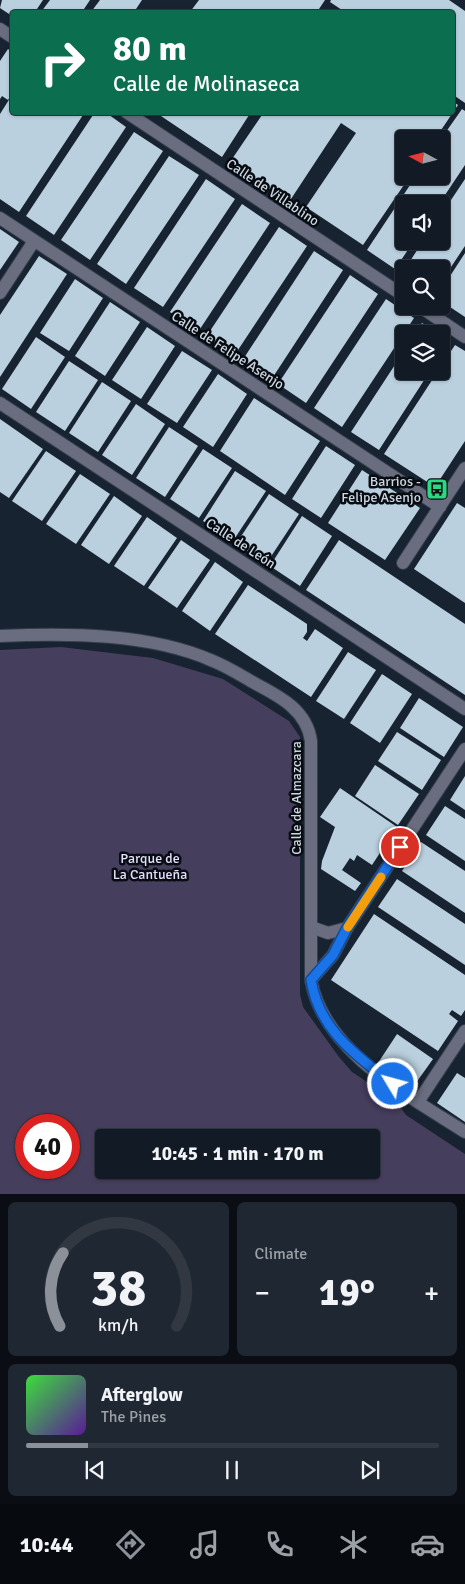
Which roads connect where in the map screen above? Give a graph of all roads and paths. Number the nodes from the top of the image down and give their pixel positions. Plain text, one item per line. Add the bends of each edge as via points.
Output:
1 (131, 115) edge
2 (0, 218) edge
3 (34, 241) junction
4 (395, 290) edge
5 (0, 292) edge
6 (432, 315) edge
7 (465, 337) edge
8 (0, 403) edge
9 (465, 468) edge
10 (440, 507) junction
11 (403, 563) dead end
12 (0, 636) edge
13 (465, 709) edge
14 (465, 749) edge
15 (311, 927) junction
16 (347, 928) junction
17 (311, 980) junction
18 (465, 1031) edge
19 (418, 1102) junction
20 (465, 1132) edge

1 - 4 street, Calle de Villablino
2 - 3 street, Calle de Felipe Asenjo
3 - 5 street
3 - 10 street, Calle de Felipe Asenjo
6 - 7 street
8 - 13 street, Calle de León
9 - 10 street
10 - 11 street
12 - 15 street, Calle de Almazcara via 75,633 172,648 213,661 280,697 298,712 306,722 311,741
14 - 16 street
15 - 16 street via 328,933
15 - 17 street, Calle de Almazcara
16 - 17 street via 333,955
17 - 19 street, Calle de Almazcara via 314,998 332,1030 348,1049
18 - 19 street
19 - 20 street, Calle de Almazcara

